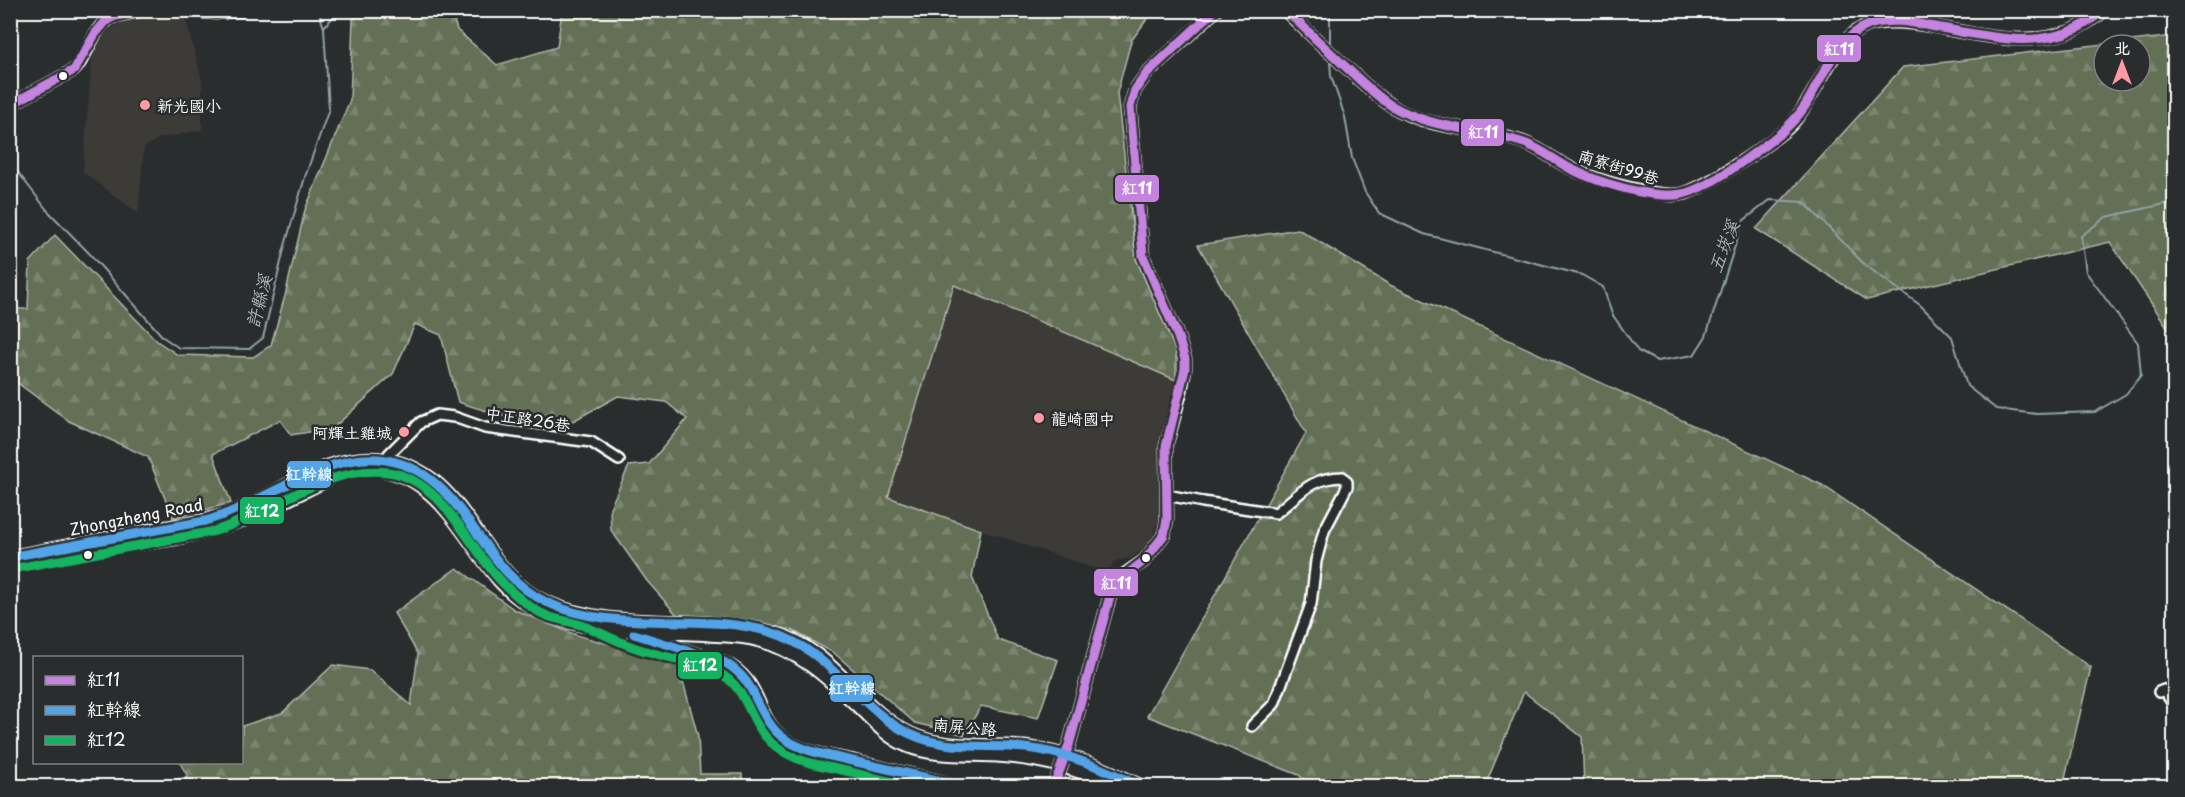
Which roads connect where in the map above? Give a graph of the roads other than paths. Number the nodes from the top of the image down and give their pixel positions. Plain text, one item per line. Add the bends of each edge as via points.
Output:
1 (141, 10) edge
2 (180, 10) edge
3 (241, 10) edge
4 (1216, 10) edge
5 (1285, 10) edge
6 (2105, 10) edge
7 (10, 105) edge
8 (619, 460) dead end
9 (385, 465) junction
10 (1167, 495) junction
11 (10, 557) edge
12 (10, 564) edge
13 (590, 615) junction
14 (617, 628) junction
15 (2159, 692) dead end
16 (2175, 705) edge
17 (1252, 726) dead end
18 (1083, 768) junction
19 (1055, 784) edge
20 (951, 786) edge
21 (1116, 786) edge
22 (1140, 786) edge

1 - 7 street via 113,17 102,25 74,70
2 - 3 street
4 - 10 street via 1146,73 1134,90 1130,107 1143,256 1185,359 1166,446
5 - 6 street, 南寮街99巷 via 1390,106 1414,117 1525,143 1593,177 1672,195 1696,189 1792,125 1836,55 1860,29 1875,23 1916,23 1993,38 2045,37 2069,32
8 - 9 street, 中正路26巷 via 591,442 485,428 437,415 421,422 388,453
9 - 11 main road, Zhongzheng Road via 369,458 334,464 250,506 213,519
9 - 12 main road, Zhongzheng Road via 340,473 256,515 211,530
9 - 13 main road, Zhongzheng Road via 418,470 439,484 519,584 541,600
9 - 14 main road, Zhongzheng Road via 435,496 499,580 526,602 557,618
10 - 17 street via 1276,513 1325,477 1343,477 1347,482 1324,531 1311,604 1274,704
10 - 19 street, bridge via 1164,535 1144,561 1113,585
13 - 14 street
13 - 18 main road, 南屏公路 via 742,627 782,635 823,659 887,720 911,735 937,742 1042,750 1061,754
14 - 18 main road, 南屏公路 via 755,639 787,650 815,667 881,729 906,745 935,753 1003,756
14 - 20 street via 736,668 752,686 775,730 804,749
15 - 16 street via 2164,690
18 - 21 main road
18 - 22 main road

